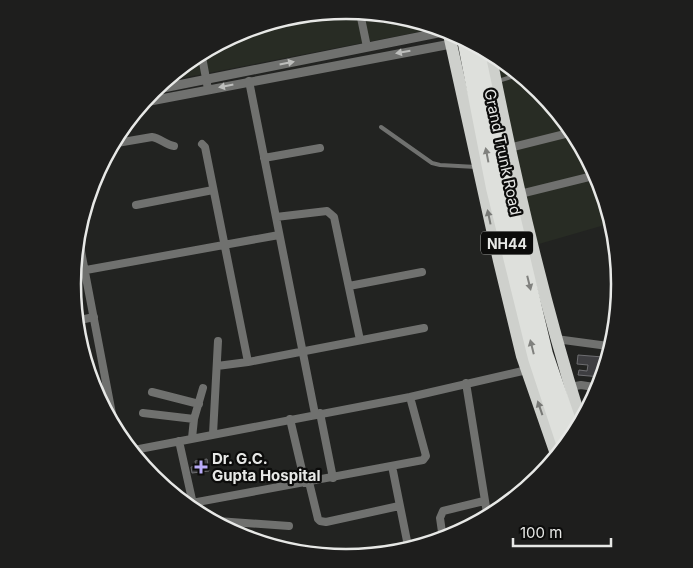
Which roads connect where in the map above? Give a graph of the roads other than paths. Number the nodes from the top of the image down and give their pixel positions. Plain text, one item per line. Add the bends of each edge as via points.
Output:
1 (361, 19) edge
2 (443, 37) edge
3 (445, 38) edge
4 (454, 42) edge
5 (455, 42) edge
6 (367, 47) junction
7 (478, 54) edge
8 (203, 61) edge
9 (492, 62) edge
10 (511, 77) edge
11 (206, 79) junction
12 (496, 81) junction
13 (249, 82) junction
14 (170, 86) edge
15 (208, 90) junction
16 (155, 100) edge
17 (381, 127) dead end
18 (565, 134) edge
19 (123, 142) edge
20 (202, 144) dead end
21 (174, 146) dead end
22 (320, 148) dead end
23 (509, 148) junction
24 (264, 158) junction
25 (478, 168) junction
26 (589, 177) edge
27 (213, 190) junction
28 (520, 194) junction
29 (136, 205) dead end
30 (276, 217) junction
31 (279, 235) junction
32 (223, 245) junction
33 (83, 262) edge
34 (84, 270) junction
35 (422, 272) dead end
36 (349, 286) junction
37 (546, 303) junction
38 (512, 314) junction
39 (94, 317) junction
40 (84, 319) edge
41 (424, 328) dead end
42 (556, 339) junction
43 (360, 340) junction
44 (218, 341) dead end
45 (605, 346) edge
46 (302, 351) junction
47 (248, 362) junction
48 (217, 366) junction
49 (527, 370) junction
50 (466, 384) junction
51 (570, 387) junction
52 (592, 387) edge
53 (203, 388) dead end
54 (152, 392) dead end
55 (410, 397) junction
56 (110, 403) edge
57 (199, 404) junction
58 (143, 413) dead end
59 (578, 413) edge
60 (317, 414) junction
61 (194, 419) junction
62 (290, 419) junction
63 (570, 426) edge
64 (213, 434) junction
65 (192, 438) junction
66 (562, 439) edge
67 (179, 441) junction
68 (139, 449) edge
69 (554, 449) edge
70 (392, 466) junction
71 (333, 478) junction
72 (307, 483) junction
73 (191, 499) edge
74 (484, 501) junction
75 (197, 503) edge
76 (399, 506) junction
77 (486, 510) edge
78 (229, 522) edge
79 (289, 526) dead end
80 (442, 531) edge
81 (407, 542) edge

1 - 6 street
2 - 6 street
3 -> 13 street
4 - 25 highway
66 -> 5 highway, Grand Trunk Road / NH44, bridge via 535,358
11 -> 6 street
7 -> 63 highway, Grand Trunk Road / NH44, bridge via 546,354
8 - 11 street
9 - 12 highway
10 - 12 lane
11 - 14 street
11 - 15 street
12 - 23 highway
13 -> 15 street
13 - 24 street
15 - 16 street
17 - 25 lane via 432,163
18 - 23 street
19 - 21 street via 157,138
20 - 27 street
22 - 24 street
23 - 28 highway
24 - 30 street
38 -> 25 highway
26 - 28 street
27 - 29 street
27 - 32 street
28 - 37 highway
30 - 31 street
30 - 36 street via 327,211 334,216
31 - 32 street
31 - 46 street
32 - 34 street
32 - 47 street
33 - 34 street
34 - 39 street
35 - 36 street
36 - 43 street
37 - 38 highway
37 - 42 highway
38 - 49 highway
39 - 40 street
39 - 56 street
41 - 43 street
42 - 45 street
42 - 51 highway
43 - 46 street
44 - 48 street
46 - 47 street
46 - 60 street
47 - 48 street
48 - 64 street
49 - 50 street
69 -> 49 highway
50 - 55 street
50 - 74 street
51 - 52 street
51 - 59 highway
53 - 57 street
54 - 57 street
55 - 60 street
55 - 70 street via 426,456 421,461
57 - 61 street
58 - 61 street
60 - 62 street
60 - 71 street
61 - 65 street
62 - 64 street
62 - 72 street
64 - 65 street
65 - 67 street
67 - 68 street
67 - 73 street
70 - 71 street
70 - 76 street
71 - 72 street
72 - 75 street
72 - 76 street via 320,521
74 - 77 street
74 - 80 street via 443,511 440,518
76 - 81 street
78 - 79 street

